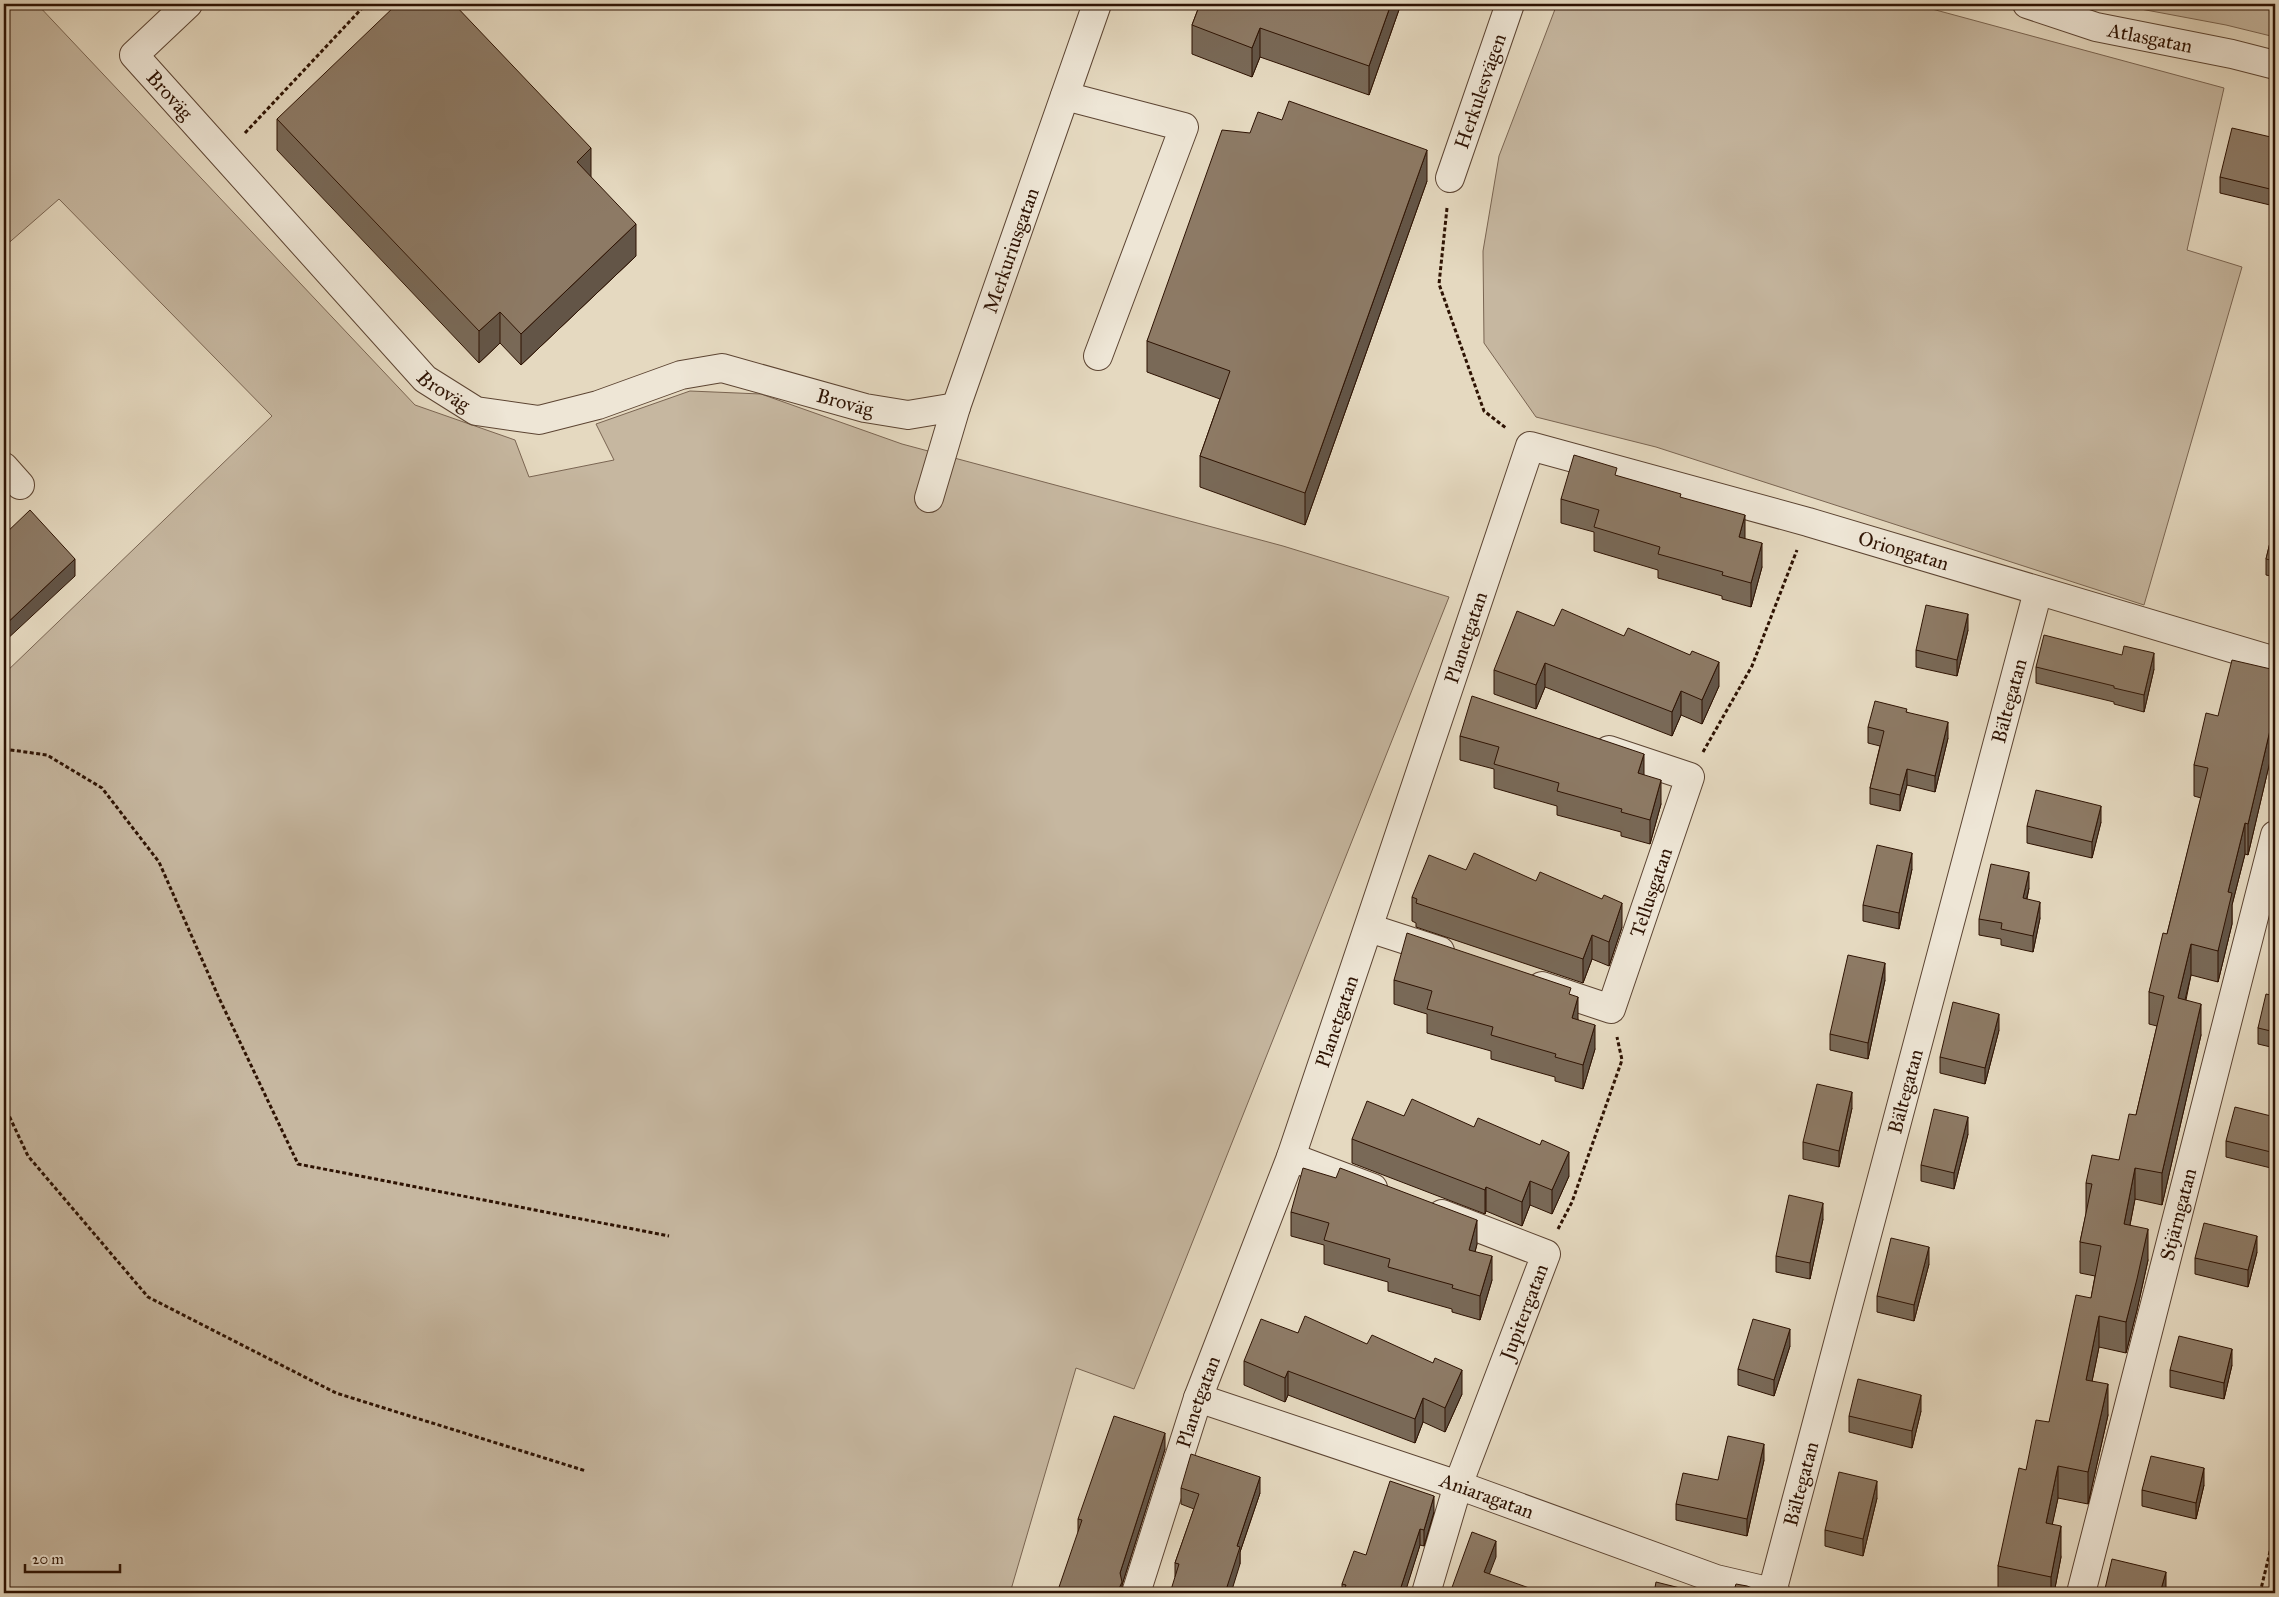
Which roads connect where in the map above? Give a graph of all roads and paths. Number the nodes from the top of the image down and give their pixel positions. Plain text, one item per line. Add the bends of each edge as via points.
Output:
1 (188, 4) edge
2 (366, 4) edge
3 (1097, 4) edge
4 (1510, 4) edge
5 (2027, 4) edge
6 (2275, 65) edge
7 (1065, 96) junction
8 (224, 156) junction
9 (1450, 178) joint
10 (1098, 356) dead end
11 (956, 407) junction
12 (1530, 446) junction
13 (929, 498) dead end
14 (1808, 522) junction
15 (2038, 591) junction
16 (2275, 660) edge
17 (1587, 742) edge
18 (4, 749) edge
19 (1690, 777) junction
20 (2275, 835) edge
21 (1369, 928) junction
22 (1462, 959) edge
23 (1518, 978) edge
24 (1611, 1009) junction
25 (4, 1104) edge
26 (1290, 1157) junction
27 (669, 1236) dead end
28 (1546, 1254) junction
29 (1198, 1398) junction
30 (586, 1471) dead end
31 (1458, 1484) junction
32 (2275, 1531) edge
33 (1714, 1586) edge
34 (1136, 1593) edge
35 (1426, 1593) edge
36 (1774, 1593) edge
37 (2081, 1593) edge
38 (2260, 1593) edge

1 - 8 street, Broväg via 134,55
2 - 8 path
3 - 7 street, Merkuriusgatan
4 - 9 street, Herkulesvägen
5 - 6 street, Atlasgatan via 2096,27
7 - 10 street via 1184,127
7 - 11 street, Merkuriusgatan
8 - 11 street, Broväg via 425,380 476,411 539,420 598,405 681,375 722,368 865,408 908,415
9 - 12 path via 1439,284 1484,411
11 - 13 street, Merkuriusgatan
12 - 14 street, Oriongatan
12 - 21 street, Planetgatan via 1456,698
14 - 15 street, Oriongatan
14 - 19 path via 1752,666
15 - 16 street, Oriongatan
15 - 36 street, Bältegatan
17 - 19 street
18 - 27 path via 48,755 102,788 159,862 298,1164
19 - 24 street, Tellusgatan
20 - 37 street, Stjärngatan
21 - 22 street
21 - 26 street, Planetgatan
23 - 24 street
24 - 28 path via 1622,1060 1572,1202
25 - 30 path via 28,1156 148,1297 336,1393
26 - 28 street, Jupitergatan
26 - 29 street, Planetgatan
28 - 31 street, Jupitergatan
29 - 31 street, Aniaragatan
29 - 34 street, Planetgatan
31 - 33 street, Aniaragatan
31 - 35 street, Jupitergatan
32 - 38 path
33 - 36 street, Aniaragatan

